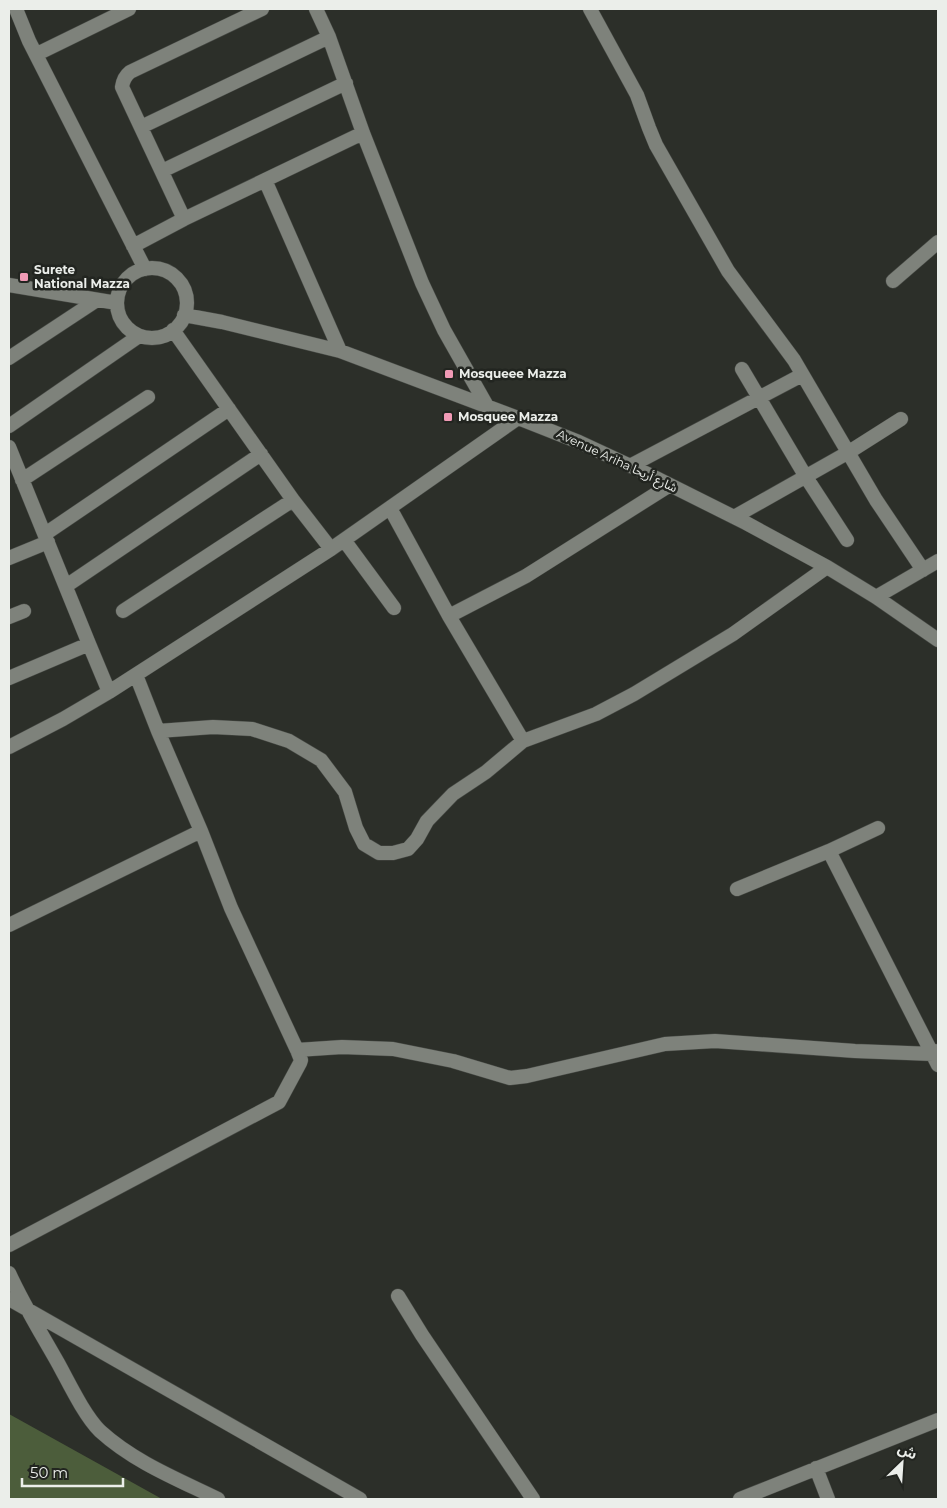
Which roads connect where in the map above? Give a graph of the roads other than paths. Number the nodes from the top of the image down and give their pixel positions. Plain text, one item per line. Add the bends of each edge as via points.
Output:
1 (16, 9) edge
2 (130, 9) edge
3 (262, 9) edge
4 (316, 9) edge
5 (590, 9) edge
6 (329, 36) junction
7 (37, 54) junction
8 (346, 82) junction
9 (141, 127) junction
10 (363, 133) junction
11 (162, 171) junction
12 (265, 180) junction
13 (184, 219) junction
14 (938, 242) edge
15 (133, 246) junction
16 (145, 269) junction
17 (893, 281) dead end
18 (9, 285) edge
19 (97, 300) junction
20 (117, 303) junction
21 (184, 315) junction
22 (173, 330) junction
23 (139, 336) junction
24 (340, 351) junction
25 (9, 358) edge
26 (742, 369) dead end
27 (802, 375) junction
28 (148, 397) dead end
29 (759, 398) junction
30 (487, 406) junction
31 (229, 409) junction
32 (518, 418) junction
33 (901, 419) dead end
34 (9, 426) edge
35 (9, 447) edge
36 (849, 452) junction
37 (261, 454) junction
38 (12, 465) edge
39 (630, 466) junction
40 (806, 477) junction
41 (22, 480) junction
42 (670, 485) junction
43 (293, 500) junction
44 (390, 508) junction
45 (734, 517) junction
46 (46, 538) junction
47 (344, 540) junction
48 (848, 540) dead end
49 (331, 549) junction
50 (9, 558) edge
51 (938, 561) edge
52 (827, 567) junction
53 (923, 570) junction
54 (66, 586) junction
55 (876, 597) junction
56 (394, 608) dead end
57 (24, 611) dead end
58 (123, 611) dead end
59 (9, 616) edge
60 (450, 616) junction
61 (938, 640) edge
62 (89, 644) junction
63 (136, 675) junction
64 (9, 678) edge
65 (109, 692) junction
66 (158, 731) junction
67 (523, 741) junction
68 (9, 747) edge
69 (878, 828) dead end
70 (201, 831) junction
71 (829, 851) junction
72 (737, 889) dead end
73 (9, 925) edge
74 (296, 1050) junction
75 (936, 1057) edge
76 (9, 1245) edge
77 (9, 1273) edge
78 (398, 1296) dead end
79 (9, 1300) edge
80 (27, 1310) junction
81 (938, 1420) edge
82 (816, 1468) junction
83 (218, 1499) edge
84 (360, 1499) edge
85 (534, 1499) edge
86 (740, 1499) edge
87 (828, 1499) edge

1 - 7 street
2 - 7 street
3 - 9 street via 125,76 122,87
4 - 6 street
5 - 27 street via 637,95 656,145 728,271
6 - 8 street
6 - 9 street
7 - 15 street
8 - 10 street
8 - 11 street
9 - 11 street
10 - 12 street
10 - 30 street via 422,283 444,330
11 - 13 street
12 - 13 street
12 - 24 street
13 - 15 street
14 - 17 street
15 - 16 street
16 - 20 street via 128,277 122,284
16 - 21 street via 166,271 175,277 186,300
18 - 19 street
19 - 20 street
19 - 25 street
20 - 23 street via 123,323
21 - 22 street
21 - 24 street, Avenue Ariha شارع أريحا
22 - 23 street via 163,336
22 - 31 street
23 - 34 street
24 - 30 street, Avenue Ariha شارع أريحا
26 - 29 street
27 - 29 street
27 - 36 street
28 - 41 street
29 - 39 street
29 - 40 street
30 - 32 street, Avenue Ariha شارع أريحا
31 - 37 street
31 - 46 street
32 - 39 street, Avenue Ariha شارع أريحا
32 - 44 street
33 - 36 street
35 - 38 street
36 - 40 street
36 - 53 street via 876,500
37 - 43 street
37 - 54 street
38 - 41 street
39 - 42 street, Avenue Ariha شارع أريحا
40 - 45 street
40 - 48 street
41 - 46 street
42 - 45 street, Avenue Ariha شارع أريحا
42 - 60 street via 526,576
43 - 49 street
43 - 58 street
44 - 47 street
44 - 60 street
45 - 52 street, Avenue Ariha شارع أريحا
46 - 50 street
46 - 54 street
47 - 49 street
47 - 56 street
49 - 63 street
51 - 53 street
52 - 55 street, Avenue Ariha شارع أريحا
52 - 67 street via 734,634 634,694 596,714
53 - 55 street
54 - 62 street
55 - 61 street, Avenue Ariha شارع أريحا
57 - 59 street
60 - 67 street
62 - 64 street
62 - 65 street
63 - 65 street
63 - 66 street
65 - 68 street
66 - 67 street via 213,727 252,729 289,741 321,760 345,792 364,844 379,853 408,848 427,821 448,800
66 - 70 street
69 - 71 street
70 - 73 street
70 - 74 street via 231,908
71 - 72 street
71 - 75 street
74 - 75 street via 342,1047 393,1049 453,1061 510,1078 665,1044 715,1041
74 - 76 street via 301,1060 279,1102
77 - 80 street
78 - 85 street
79 - 80 street
80 - 83 street via 98,1429 145,1463
80 - 84 street
81 - 82 street
82 - 86 street
82 - 87 street

